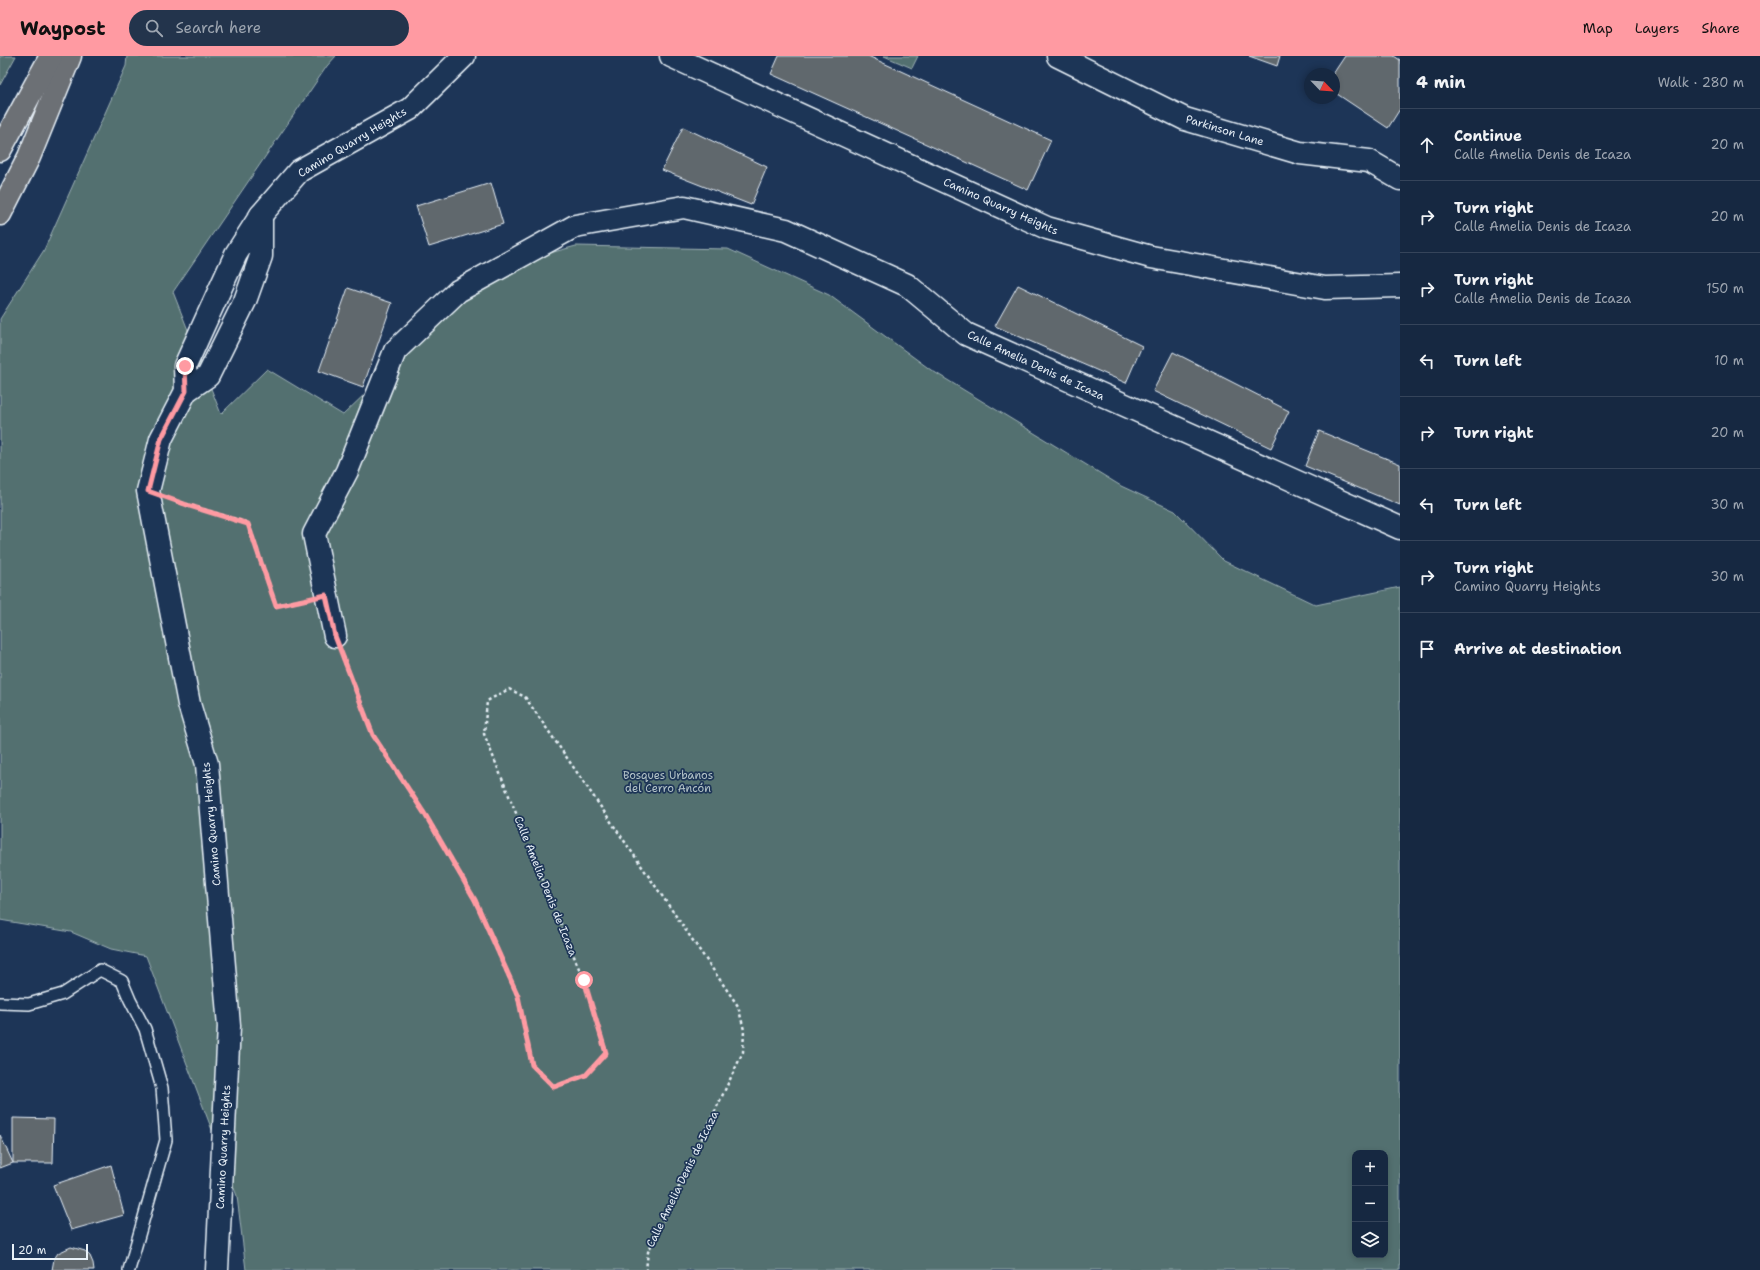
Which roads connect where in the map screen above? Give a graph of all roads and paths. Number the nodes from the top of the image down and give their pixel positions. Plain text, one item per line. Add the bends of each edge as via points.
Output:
1 (51, 56) edge
2 (70, 56) edge
3 (671, 56) edge
4 (1058, 56) edge
5 (461, 57) edge
6 (0, 150) edge
7 (1400, 178) edge
8 (0, 214) edge
9 (1400, 286) edge
10 (148, 491) junction
11 (1400, 528) edge
12 (326, 595) junction
13 (335, 636) joint
14 (0, 1003) edge
15 (129, 1270) edge
16 (217, 1270) edge
17 (646, 1270) edge

1 - 6 main road
2 - 8 main road via 29,157
3 - 9 street, Camino Quarry Heights via 1047,228 1151,257 1325,288
4 - 7 street, Parkinson Lane via 1185,119 1300,153 1369,162
5 - 10 street, Camino Quarry Heights via 410,109 299,171 261,215 236,254 185,366 186,391 161,439
10 - 12 path via 248,524 276,606
10 - 16 street, Camino Quarry Heights via 189,704 207,764 229,1026
11 - 12 street, Calle Amelia Denis de Icaza via 966,334 908,285 786,230 684,207 575,226 458,291 395,351 347,471 314,534
12 - 13 street, Calle Amelia Denis de Icaza
13 - 17 path, Calle Amelia Denis de Icaza via 373,735 426,816 475,900 518,996 532,1065 554,1087 586,1075 606,1053 584,980 484,734 487,701 509,688 526,697 738,1006 744,1030 743,1052 648,1252
14 - 15 lane via 28,1004 63,994 100,970 122,981 145,1029 162,1088 166,1140

